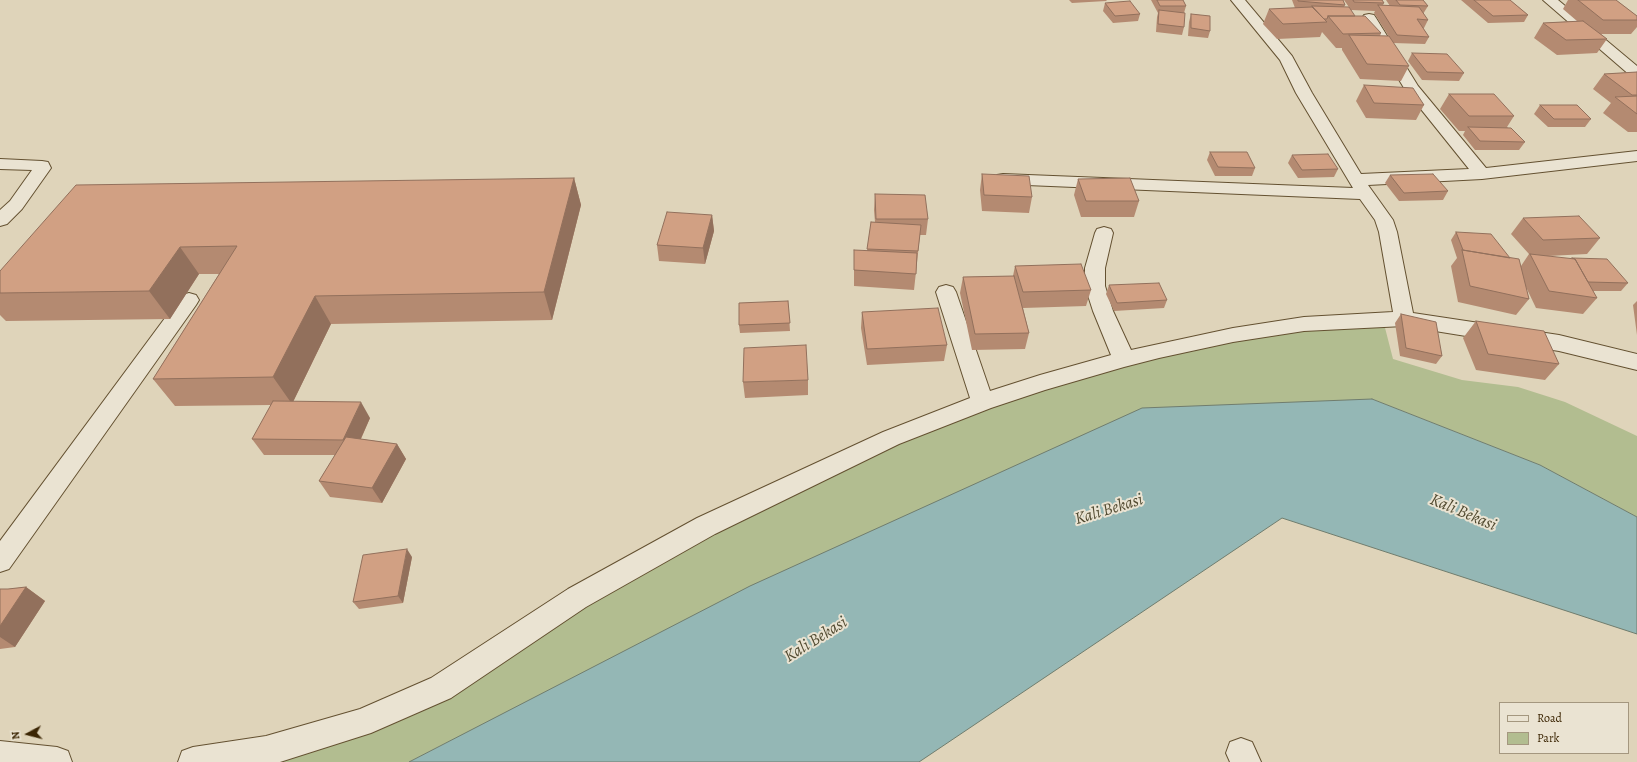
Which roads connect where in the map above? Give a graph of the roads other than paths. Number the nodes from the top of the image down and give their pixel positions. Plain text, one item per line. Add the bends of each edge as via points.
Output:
1 (1238, 0) edge
2 (1550, 0) edge
3 (1369, 18) edge
4 (1637, 74) edge
5 (1637, 156) edge
6 (0, 164) edge
7 (1482, 174) junction
8 (1004, 179) edge
9 (1356, 180) junction
10 (1366, 194) junction
11 (0, 220) edge
12 (1104, 233) dead end
13 (946, 292) dead end
14 (189, 300) dead end
15 (1404, 320) junction
16 (1124, 359) junction
17 (1637, 362) edge
18 (983, 402) junction
19 (0, 561) edge
20 (0, 756) edge
21 (57, 762) edge
22 (193, 762) edge

1 - 9 street via 1287,59
2 - 4 street
3 - 7 street via 1412,88
5 - 7 street
6 - 11 street via 42,166 16,206
7 - 9 street
8 - 10 street
9 - 10 street
10 - 15 street via 1384,220 1388,232
12 - 16 street via 1095,268 1095,286
13 - 18 street
14 - 19 street
15 - 16 street via 1304,324 1233,335
15 - 17 street via 1559,343
16 - 18 street
18 - 22 street via 891,438 706,526 577,598 441,688 361,724 266,750
20 - 21 street

